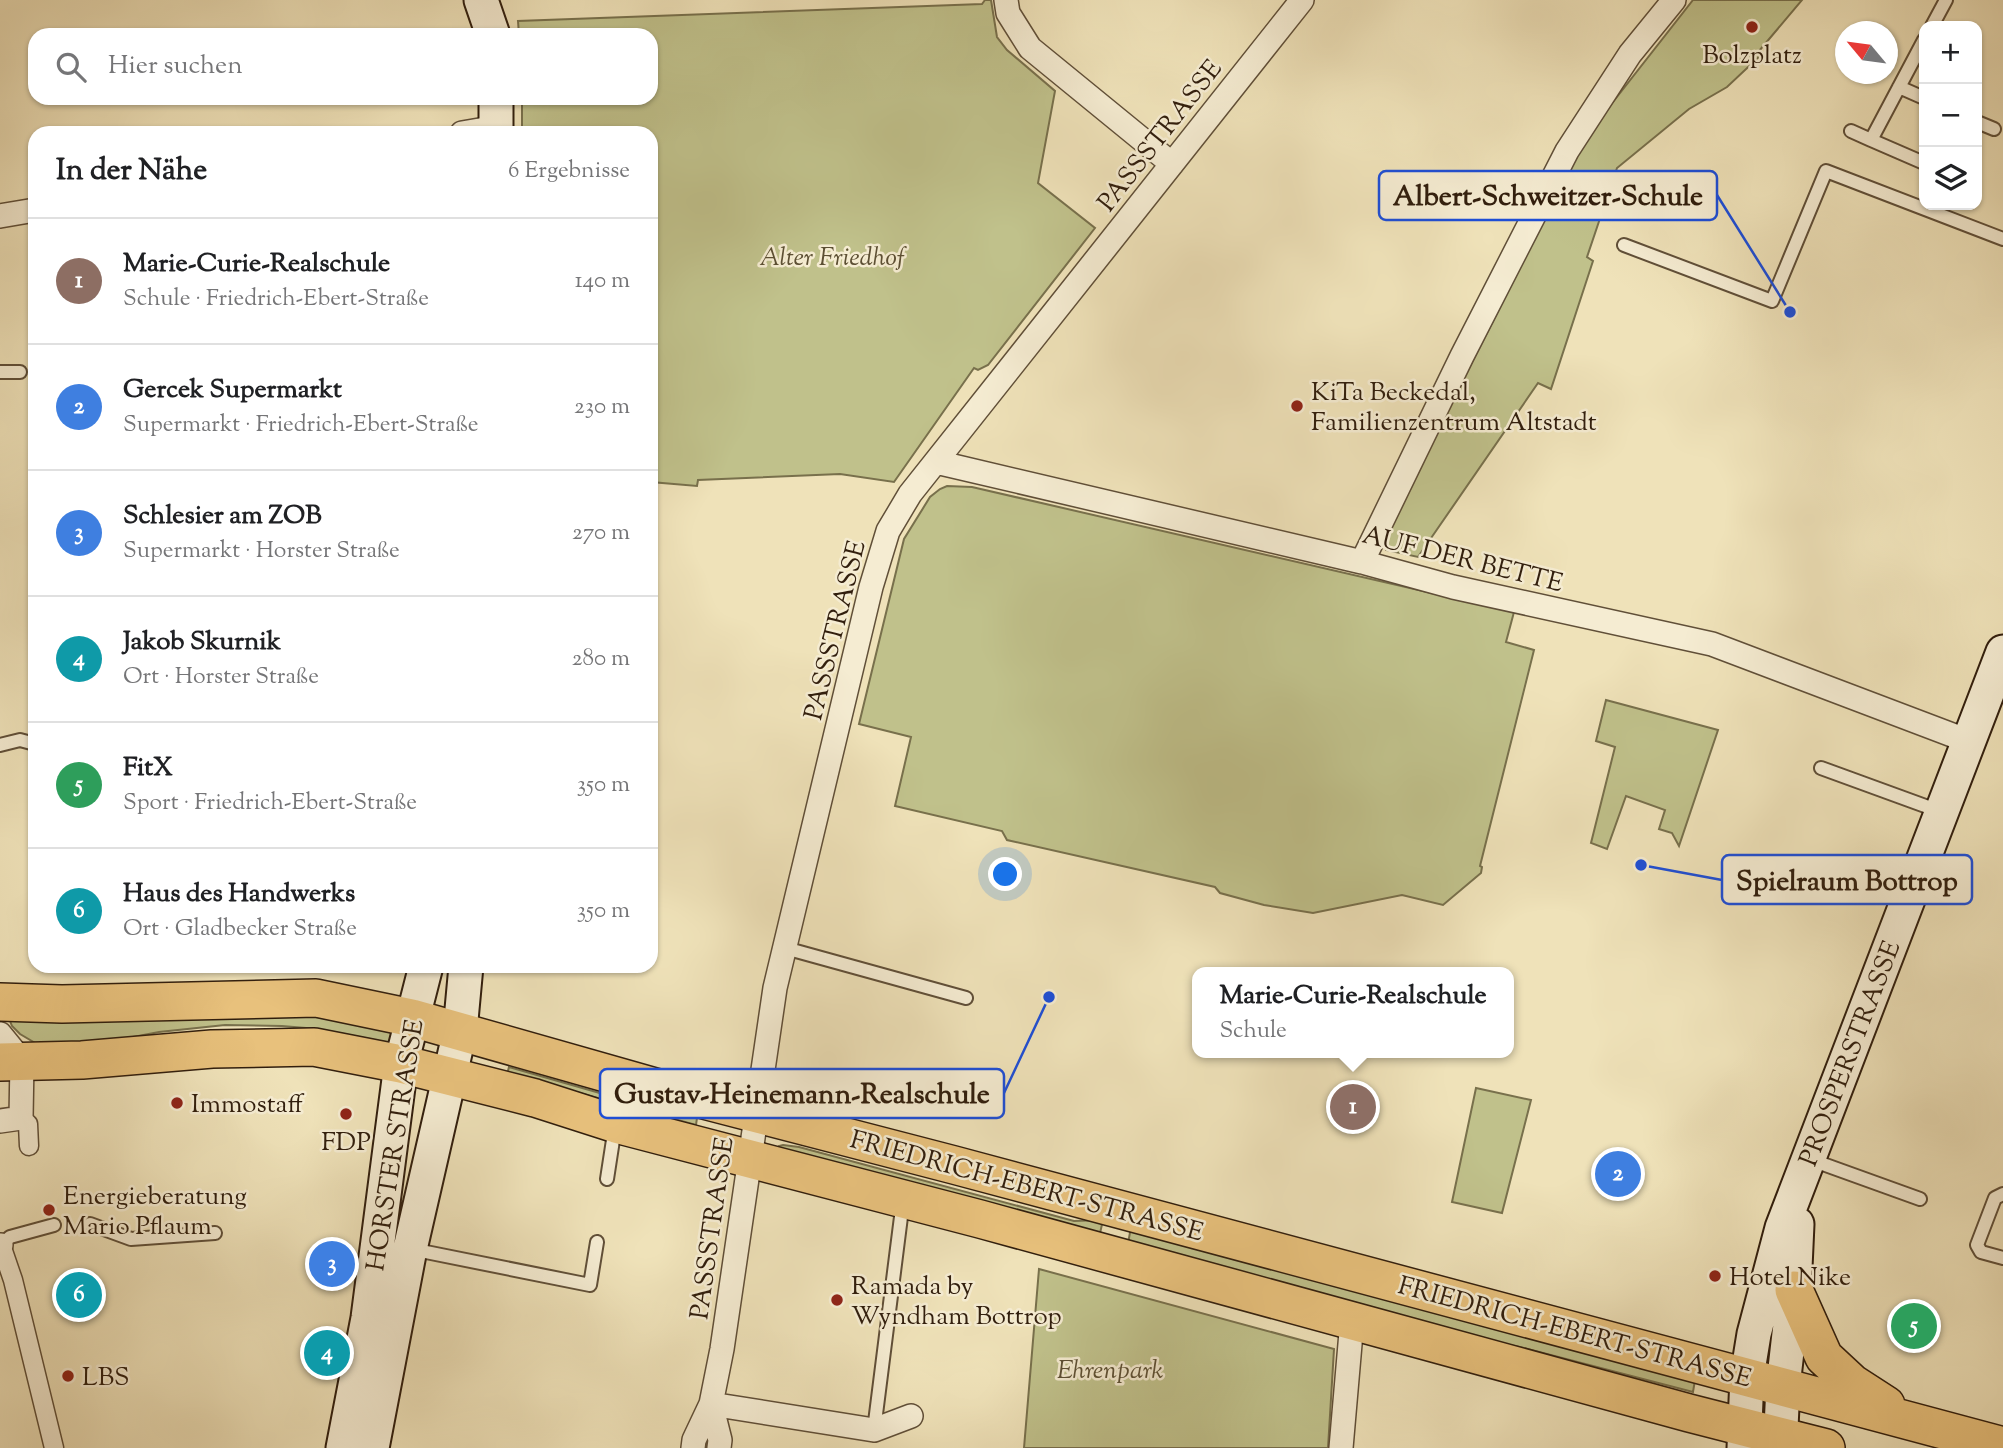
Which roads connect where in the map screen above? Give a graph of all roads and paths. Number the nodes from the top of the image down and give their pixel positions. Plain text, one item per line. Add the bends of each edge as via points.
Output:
1 (481, 0) edge
2 (1006, 0) edge
3 (1302, 0) edge
4 (1674, 0) edge
5 (1946, 0) edge
6 (1935, 21) edge
7 (491, 28) edge
8 (1919, 49) edge
9 (1899, 87) junction
10 (1919, 96) edge
11 (496, 119) edge
12 (1982, 124) edge
13 (479, 126) edge
14 (1994, 129) dead end
15 (1851, 131) dead end
16 (1871, 140) junction
17 (1919, 161) edge
18 (1172, 164) junction
19 (28, 211) edge
20 (0, 216) edge
21 (2003, 239) edge
22 (1624, 245) dead end
23 (0, 372) edge
24 (20, 372) dead end
25 (936, 462) junction
26 (1363, 562) junction
27 (2003, 652) edge
28 (1968, 741) junction
29 (28, 742) edge
30 (0, 745) edge
31 (1821, 768) dead end
32 (1942, 812) junction
33 (785, 948) junction
34 (424, 973) edge
35 (465, 973) edge
36 (966, 998) dead end
37 (0, 1002) edge
38 (412, 1018) junction
39 (460, 1031) junction
40 (7, 1052) edge
41 (401, 1064) junction
42 (449, 1076) junction
43 (755, 1114) junction
44 (10, 1119) edge
45 (616, 1124) junction
46 (29, 1146) dead end
47 (749, 1160) junction
48 (1805, 1169) junction
49 (607, 1179) dead end
50 (2003, 1194) edge
51 (903, 1199) junction
52 (1920, 1199) dead end
53 (90, 1224) dead end
54 (54, 1225) dead end
55 (215, 1233) dead end
56 (597, 1241) dead end
57 (1, 1246) edge
58 (410, 1249) junction
59 (2003, 1258) edge
60 (1794, 1290) junction
61 (1352, 1321) junction
62 (1747, 1377) junction
63 (1783, 1387) junction
64 (711, 1404) junction
65 (911, 1416) dead end
66 (1910, 1421) junction
67 (874, 1430) junction
68 (1744, 1438) edge
69 (1780, 1442) edge
70 (2003, 1446) edge
71 (706, 1447) edge
72 (54, 1448) edge
73 (343, 1448) edge
74 (372, 1448) edge
75 (1341, 1448) edge
76 (1826, 1448) edge

1 - 7 main road
2 - 18 street via 1007,13 1031,48
3 - 18 street, PASSSTRASSE
4 - 26 street via 1630,54 1567,151
5 - 6 lane
8 - 9 lane
9 - 10 lane
9 - 16 lane
11 - 13 street
12 - 14 lane
15 - 16 lane
16 - 17 lane
18 - 25 street, PASSSTRASSE
19 - 20 street
21 - 22 lane via 1826,171 1772,301
23 - 24 lane
25 - 26 street, AUF DER BETTE
25 - 33 street, PASSSTRASSE via 888,531
26 - 28 street, AUF DER BETTE via 1453,587 1712,644
27 - 28 main road, PROSPERSTRASSE
28 - 32 main road, PROSPERSTRASSE
29 - 30 lane
31 - 32 lane
32 - 48 main road, PROSPERSTRASSE
33 - 36 lane
33 - 43 street, PASSSTRASSE
34 - 38 main road, HORSTER STRASSE
35 - 39 main road, HORSTER STRASSE
37 - 38 main road, FRIEDRICH-EBERT-STRASSE via 316,998
38 - 39 main road, FRIEDRICH-EBERT-STRASSE
38 - 41 main road, HORSTER STRASSE
39 - 42 main road, HORSTER STRASSE
39 - 43 main road, FRIEDRICH-EBERT-STRASSE
40 - 41 main road, FRIEDRICH-EBERT-STRASSE via 82,1060 212,1049 314,1047
40 - 44 street
41 - 42 main road, FRIEDRICH-EBERT-STRASSE
41 - 73 main road, HORSTER STRASSE via 368,1318
42 - 45 main road, FRIEDRICH-EBERT-STRASSE
42 - 58 main road, HORSTER STRASSE
43 - 47 street, PASSSTRASSE
43 - 62 main road, FRIEDRICH-EBERT-STRASSE
44 - 46 street via 28,1124
45 - 47 main road, FRIEDRICH-EBERT-STRASSE
45 - 49 lane
47 - 51 main road, FRIEDRICH-EBERT-STRASSE
47 - 64 street, PASSSTRASSE
48 - 52 lane
48 - 60 main road, PROSPERSTRASSE
48 - 62 main road, PROSPERSTRASSE via 1779,1238
50 - 59 lane via 1995,1199 1977,1245 1981,1252
51 - 61 main road, FRIEDRICH-EBERT-STRASSE
51 - 67 lane
53 - 55 lane via 131,1239
54 - 57 lane via 10,1237
56 - 58 lane, HORSTER STRASSE via 590,1285
57 - 72 street
58 - 74 main road, HORSTER STRASSE
60 - 63 main road, PROSPERSTRASSE
60 - 66 main road via 1824,1357 1852,1383
61 - 68 main road, FRIEDRICH-EBERT-STRASSE
61 - 75 street
62 - 63 main road, FRIEDRICH-EBERT-STRASSE
62 - 68 main road, PROSPERSTRASSE
63 - 66 main road, FRIEDRICH-EBERT-STRASSE
63 - 69 main road, PROSPERSTRASSE
64 - 67 street
64 - 71 street, PASSSTRASSE via 694,1440
65 - 67 street
66 - 70 main road, FRIEDRICH-EBERT-STRASSE
68 - 69 main road, FRIEDRICH-EBERT-STRASSE
69 - 76 main road, FRIEDRICH-EBERT-STRASSE

